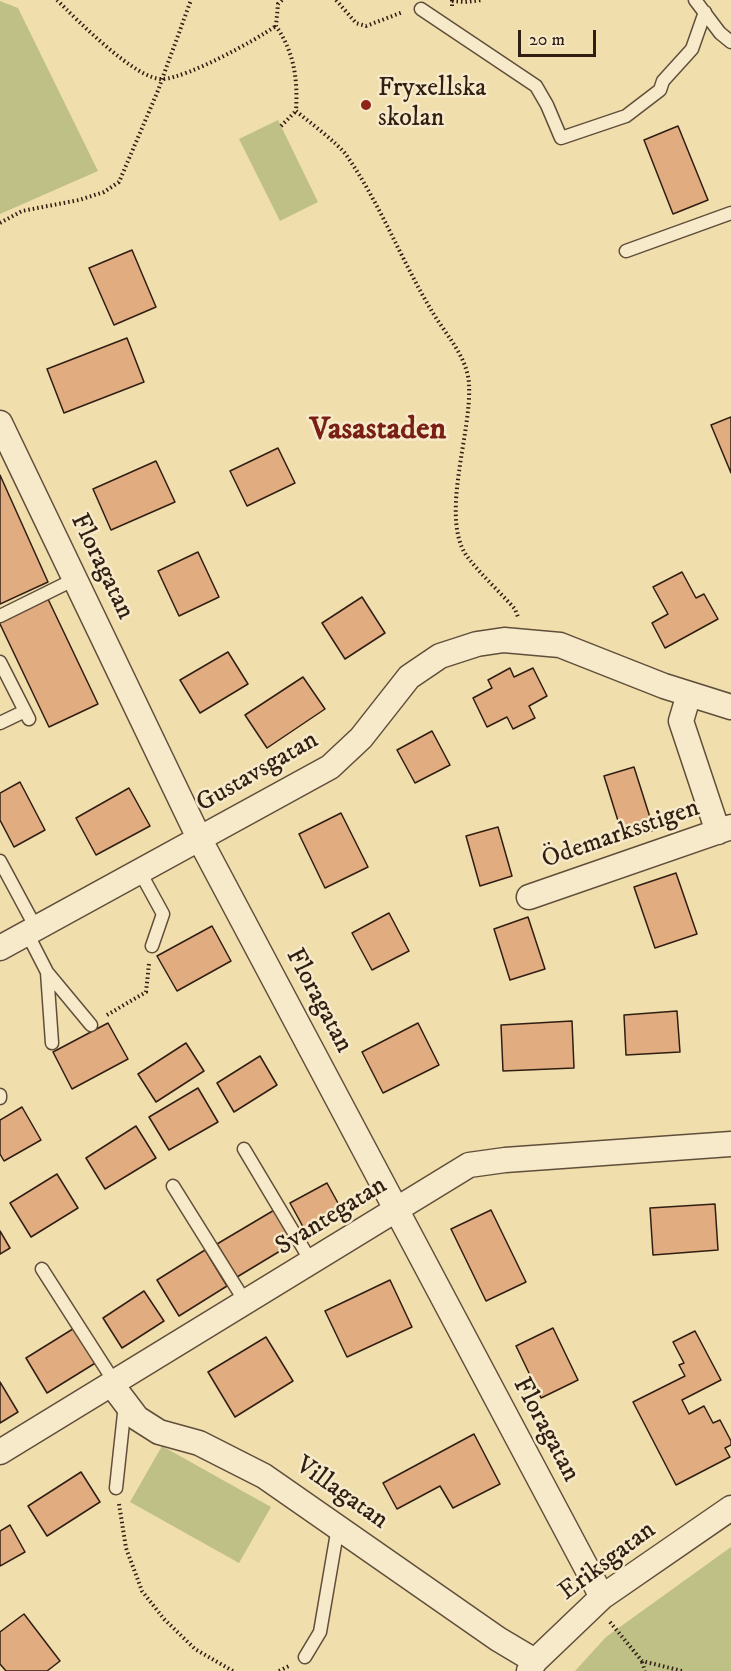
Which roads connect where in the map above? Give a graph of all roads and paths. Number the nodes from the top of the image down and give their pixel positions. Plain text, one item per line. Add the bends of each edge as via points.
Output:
1 (57, 0) edge
2 (191, 0) edge
3 (282, 0) edge
4 (336, 0) edge
5 (482, 0) edge
6 (695, 0) edge
7 (452, 1) edge
8 (421, 9) dead end
9 (406, 11) dead end
10 (705, 12) junction
11 (276, 26) junction
12 (731, 42) edge
13 (162, 79) junction
14 (296, 111) junction
15 (281, 126) dead end
16 (731, 213) edge
17 (0, 224) edge
18 (626, 250) dead end
19 (2, 431) edge
20 (75, 579) junction
21 (0, 616) edge
22 (520, 642) junction
23 (0, 662) edge
24 (689, 694) junction
25 (731, 707) edge
26 (0, 723) edge
27 (724, 829) edge
28 (200, 840) junction
29 (0, 861) edge
30 (140, 872) junction
31 (529, 897) dead end
32 (31, 931) junction
33 (152, 946) joint
34 (0, 948) edge
35 (47, 972) junction
36 (91, 1025) joint
37 (52, 1043) dead end
38 (731, 1144) edge
39 (244, 1149) dead end
40 (173, 1186) dead end
41 (397, 1211) junction
42 (312, 1263) junction
43 (42, 1269) dead end
44 (246, 1303) junction
45 (118, 1390) junction
46 (0, 1452) edge
47 (116, 1488) joint
48 (731, 1508) edge
49 (338, 1527) junction
50 (602, 1597) junction
51 (305, 1657) dead end
52 (642, 1661) junction
53 (532, 1666) edge
54 (233, 1671) edge
55 (645, 1671) edge
56 (682, 1671) edge

1 - 13 path via 140,73
2 - 13 path
3 - 11 path
4 - 9 path via 356,22 366,26
5 - 7 path
6 - 10 lane
8 - 10 lane via 536,86 561,138 626,116 660,90 663,81 692,49
10 - 12 lane
11 - 13 path via 189,71
11 - 14 path via 295,67
13 - 17 path via 119,182 79,200 22,211
14 - 15 path
14 - 22 path via 346,154 466,368 468,421 455,502 457,529 465,553 515,609
16 - 18 lane
19 - 20 street, Floragatan
20 - 21 lane
20 - 28 street, Floragatan
22 - 24 street, Gustavsgatan via 560,645
22 - 28 street, Gustavsgatan via 477,644 440,656 410,677 361,738 330,767
23 - 26 lane via 27,715
24 - 25 street, Gustavsgatan
24 - 27 street via 681,721
27 - 31 street, Ödemarksstigen
28 - 30 street, Gustavsgatan
28 - 41 street, Floragatan
29 - 32 lane
30 - 32 street, Gustavsgatan
30 - 33 lane via 163,914
32 - 34 street, Gustavsgatan
32 - 35 lane
33 - 36 path via 146,992
35 - 36 lane
35 - 37 lane
38 - 41 street, Svantegatan via 469,1165
39 - 42 lane
40 - 44 lane
41 - 42 street, Svantegatan
41 - 50 street, Floragatan
42 - 44 street, Svantegatan
43 - 45 lane
44 - 45 street, Svantegatan
45 - 46 street, Svantegatan
45 - 47 lane
45 - 49 street, Villagatan via 137,1418 159,1432 199,1443 236,1460
47 - 54 path via 126,1548 142,1591 195,1649
48 - 50 street, Eriksgatan
49 - 51 lane via 320,1632
49 - 53 street, Villagatan
50 - 52 path via 610,1623
50 - 53 street, Eriksgatan
52 - 55 path
52 - 56 path

